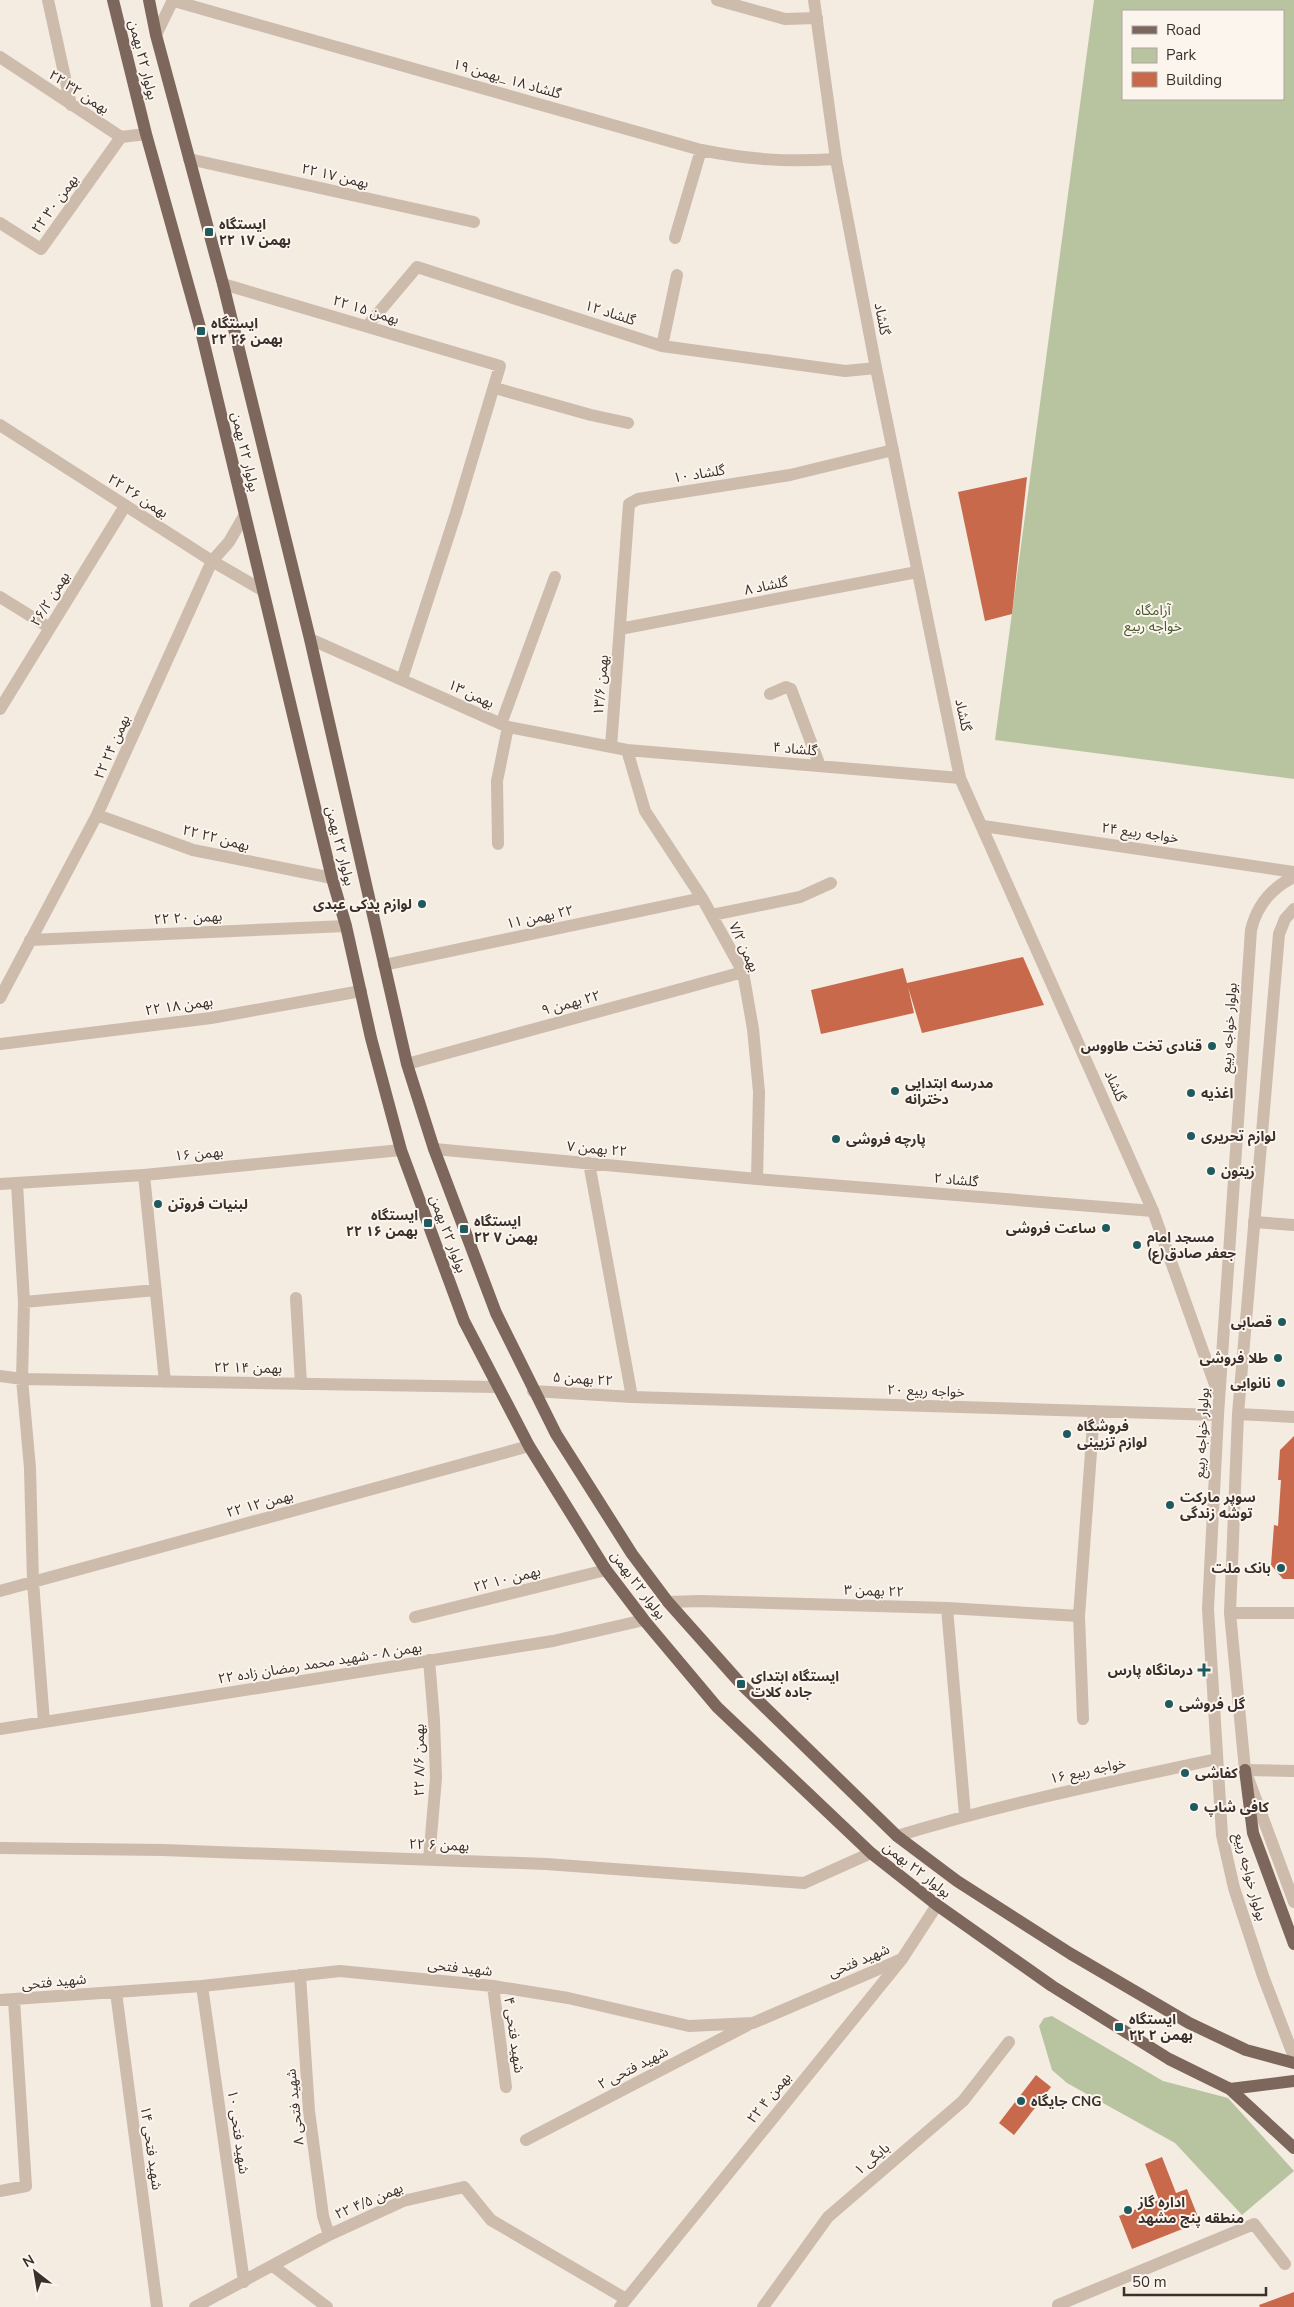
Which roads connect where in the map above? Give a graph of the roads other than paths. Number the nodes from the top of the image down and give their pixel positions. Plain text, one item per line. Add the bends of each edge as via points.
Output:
1 (48, 0) edge
2 (113, 0) edge
3 (149, 0) edge
4 (717, 0) edge
5 (814, 0) edge
6 (174, 1) edge
7 (817, 18) junction
8 (156, 35) junction
9 (0, 57) edge
10 (71, 105) junction
11 (146, 134) junction
12 (121, 137) junction
13 (702, 150) junction
14 (189, 158) junction
15 (836, 159) junction
16 (474, 222) dead end
17 (0, 223) edge
18 (675, 238) dead end
19 (678, 275) dead end
20 (223, 284) junction
21 (368, 325) junction
22 (662, 346) junction
23 (876, 368) junction
24 (495, 388) junction
25 (628, 423) dead end
26 (0, 425) edge
27 (894, 450) junction
28 (125, 506) junction
29 (244, 516) junction
30 (212, 561) junction
31 (918, 572) junction
32 (555, 577) dead end
33 (262, 590) junction
34 (0, 597) edge
35 (621, 625) junction
36 (50, 628) junction
37 (310, 639) junction
38 (402, 679) junction
39 (770, 694) dead end
40 (0, 709) edge
41 (504, 726) junction
42 (611, 747) junction
43 (628, 750) junction
44 (820, 766) junction
45 (960, 778) junction
46 (97, 815) junction
47 (982, 826) junction
48 (498, 844) dead end
49 (1294, 872) edge
50 (1294, 877) edge
51 (332, 878) junction
52 (830, 882) dead end
53 (702, 898) junction
54 (1294, 908) edge
55 (712, 915) junction
56 (346, 926) junction
57 (30, 940) junction
58 (384, 965) junction
59 (743, 972) junction
60 (361, 991) junction
61 (0, 998) edge
62 (0, 1044) edge
63 (407, 1064) junction
64 (434, 1149) junction
65 (401, 1150) junction
66 (589, 1163) junction
67 (144, 1175) junction
68 (757, 1179) junction
69 (0, 1184) edge
70 (17, 1184) junction
71 (1153, 1211) junction
72 (1254, 1222) junction
73 (1294, 1225) edge
74 (156, 1290) junction
75 (296, 1298) dead end
76 (24, 1302) junction
77 (0, 1376) edge
78 (22, 1379) junction
79 (165, 1382) junction
80 (301, 1384) junction
81 (497, 1387) junction
82 (533, 1391) junction
83 (1219, 1396) junction
84 (632, 1397) junction
85 (1094, 1411) junction
86 (1238, 1414) junction
87 (1218, 1415) junction
88 (1294, 1417) edge
89 (529, 1446) junction
90 (606, 1570) junction
91 (33, 1582) junction
92 (0, 1591) edge
93 (668, 1602) junction
94 (947, 1608) junction
95 (1230, 1613) junction
96 (1294, 1613) edge
97 (1079, 1616) junction
98 (415, 1617) dead end
99 (644, 1620) junction
100 (429, 1660) junction
101 (1083, 1719) dead end
102 (44, 1722) junction
103 (0, 1729) edge
104 (1217, 1759) junction
105 (1245, 1770) junction
106 (1294, 1771) edge
107 (965, 1815) junction
108 (897, 1836) junction
109 (0, 1848) edge
110 (871, 1853) junction
111 (429, 1860) junction
112 (1294, 1902) edge
113 (938, 1905) junction
114 (1294, 1944) edge
115 (902, 1959) junction
116 (300, 1976) junction
117 (202, 1986) junction
118 (493, 1986) junction
119 (116, 1992) junction
120 (0, 2000) edge
121 (14, 2000) junction
122 (753, 2023) junction
123 (1009, 2042) dead end
124 (1294, 2057) edge
125 (1294, 2062) edge
126 (1294, 2081) edge
127 (506, 2087) dead end
128 (1230, 2089) junction
129 (526, 2140) dead end
130 (1294, 2148) edge
131 (0, 2191) edge
132 (329, 2235) junction
133 (1285, 2264) dead end
134 (273, 2266) junction
135 (244, 2282) junction
136 (623, 2303) edge
137 (157, 2307) edge
138 (195, 2307) edge
139 (327, 2307) edge
140 (763, 2307) edge
141 (1058, 2307) edge

1 - 10 street
2 - 11 main road, بولوار ۲۲ بهمن
3 - 8 main road, بولوار ۲۲ بهمن
4 - 7 street via 785,19
5 - 7 street, گلشاد
6 - 8 street
6 - 13 street, گلشاد ۱۸ _بهمن ۱۹
7 - 15 street, گلشاد
8 - 14 main road, بولوار ۲۲ بهمن
9 - 10 street, ۲۲ بهمن ۳۲
10 - 12 street, ۲۲ بهمن ۳۲
11 - 12 street
11 - 29 main road, بولوار ۲۲ بهمن via 201,331
12 - 17 street, ۲۲ بهمن ۳۰ via 41,249
13 - 15 street, گلشاد ۱۸ _بهمن ۱۹ via 744,159 794,162
13 - 18 street
14 - 16 street, ۲۲ بهمن ۱۷
14 - 20 main road, بولوار ۲۲ بهمن
15 - 23 street, گلشاد
19 - 22 street
20 - 21 street, ۲۲ بهمن ۱۵
20 - 37 main road, بولوار ۲۲ بهمن
21 - 22 street, گلشاد ۱۲ via 417,267
21 - 24 street, ۲۲ بهمن ۱۵ via 500,366
22 - 23 street, گلشاد ۱۲ via 845,371
23 - 27 street, گلشاد
24 - 25 street
24 - 38 street
26 - 28 street, ۲۲ بهمن ۲۶
27 - 31 street, گلشاد
27 - 35 street, گلشاد ۱۰ via 790,475 638,499 629,504
28 - 30 street, ۲۲ بهمن ۲۶
28 - 36 street, بهمن ۲۶/۲
29 - 30 street via 229,542
29 - 33 main road, بولوار ۲۲ بهمن
30 - 33 street, ۲۲ بهمن ۲۶
30 - 46 street, ۲۲ بهمن ۲۴
31 - 35 street, گلشاد ۸ via 626,628
31 - 45 street, گلشاد
32 - 41 street
33 - 51 main road, بولوار ۲۲ بهمن
34 - 36 street
35 - 42 street, بهمن ۱۳/۶
36 - 40 street, بهمن ۲۶/۲
37 - 38 street, بهمن ۱۳
37 - 58 main road, بولوار ۲۲ بهمن
38 - 41 street, بهمن ۱۳
39 - 44 street via 786,687 791,689
41 - 42 street, بهمن ۱۳
41 - 48 street via 498,781
42 - 43 street, بهمن ۱۳
43 - 44 street, گلشاد ۴
43 - 53 street, بهمن ۷/۲ via 645,811
44 - 45 street, گلشاد ۴
45 - 47 street, گلشاد
46 - 51 street, ۲۲ بهمن ۲۲ via 193,850
46 - 57 street, ۲۲ بهمن ۲۴
47 - 49 street, خواجه ربیع ۲۴
47 - 71 street, گلشاد
50 - 83 street, بولوار خواجه ربیع via 1266,897 1251,930
51 - 56 main road, بولوار ۲۲ بهمن
52 - 55 street via 800,897
53 - 55 street, بهمن ۷/۲
53 - 58 street, ٢٢ بهمن ١١
54 - 72 street, بولوار خواجه ربیع via 1284,919 1280,934
55 - 59 street, بهمن ۷/۲
56 - 57 street, ۲۲ بهمن ۲۰
56 - 60 main road, بولوار ۲۲ بهمن
57 - 61 street, ۲۲ بهمن ۲۴
58 - 63 main road, بولوار ۲۲ بهمن
59 - 63 street, ٢٢ بهمن ۹
59 - 68 street, بهمن ۷/۲ via 759,1092
60 - 62 street, ۲۲ بهمن ۱۸ via 211,1018
60 - 65 main road, بولوار ۲۲ بهمن
63 - 64 main road, بولوار ۲۲ بهمن
64 - 66 street, ٢٢ بهمن ٧
64 - 82 main road, بولوار ۲۲ بهمن via 496,1313
65 - 67 street, بهمن ۱۶
65 - 81 main road, بولوار ۲۲ بهمن via 464,1321
66 - 68 street, ٢٢ بهمن ٧
66 - 84 street
67 - 70 street, بهمن ۱۶
67 - 74 street
68 - 71 street, گلشاد ۲
69 - 70 street, بهمن ۱۶
70 - 76 street
71 - 83 street, گلشاد
72 - 73 street
72 - 86 street, بولوار خواجه ربیع
74 - 76 street
74 - 79 street
75 - 80 street
76 - 78 street
77 - 78 street, ۲۲ بهمن ۱۴
78 - 79 street, ۲۲ بهمن ۱۴
78 - 91 street via 30,1468
79 - 80 street, ۲۲ بهمن ۱۴
80 - 81 street, ۲۲ بهمن ۱۴
81 - 89 main road, بولوار ۲۲ بهمن
82 - 84 street, ٢٢ بهمن ۵
82 - 93 main road, بولوار ۲۲ بهمن via 556,1434 617,1530
83 - 87 street, بولوار خواجه ربیع
84 - 85 street, خواجه ربیع ۲۰
85 - 87 street, خواجه ربیع ۲۰
85 - 97 street
86 - 88 street
86 - 95 street, بولوار خواجه ربیع
87 - 104 street, بولوار خواجه ربیع via 1208,1609
89 - 90 main road, بولوار ۲۲ بهمن
89 - 91 street, ۲۲ بهمن ۱۲
90 - 98 street, ۲۲ بهمن ۱۰
90 - 99 main road, بولوار ۲۲ بهمن
91 - 92 street, ۲۲ بهمن ۱۲
91 - 102 street
93 - 94 street, ٢٢ بهمن ۳
93 - 108 main road, بولوار ۲۲ بهمن via 741,1684
94 - 97 street, ٢٢ بهمن ۳
94 - 107 street
95 - 96 street
95 - 105 street, بولوار خواجه ربیع
97 - 101 street
99 - 100 street, ۲۲ بهمن ۸ - شهید محمد رمضان زاده via 553,1642
99 - 110 main road, بولوار ۲۲ بهمن via 717,1707
100 - 102 street, ۲۲ بهمن ۸ - شهید محمد رمضان زاده
100 - 111 street, ۲۲ بهمن ۸/۶ via 436,1778
102 - 103 street, ۲۲ بهمن ۸ - شهید محمد رمضان زاده
104 - 107 street, خواجه ربیع ۱۶
104 - 124 street, بولوار خواجه ربیع via 1222,1836 1234,1888
105 - 106 street
105 - 112 street, بولوار خواجه ربیع
105 - 114 main road via 1253,1833
107 - 108 street, خواجه ربیع ۱۶
108 - 125 main road, بولوار ۲۲ بهمن via 957,1881 1190,2023 1246,2050
109 - 111 street, ۲۲ بهمن ۶ via 163,1850
110 - 111 street, ۲۲ بهمن ۶ via 804,1883 546,1864
110 - 113 main road, بولوار ۲۲ بهمن
113 - 115 street, ۲۲ بهمن ۴
113 - 128 main road, بولوار ۲۲ بهمن via 1052,1986 1169,2059
115 - 122 street, شهید فتحی
115 - 136 street, ۲۲ بهمن ۴
116 - 117 street, شهید فتحی
116 - 118 street, شهید فتحی via 340,1971
116 - 132 street, شهید فتحی ۸ via 309,2110 323,2216
117 - 119 street, شهید فتحی
117 - 135 street, شهید فتحی ۱۰
118 - 122 street, شهید فتحی via 568,1998 689,2026
118 - 127 street, شهید فتحی ۴
119 - 121 street, شهید فتحی
119 - 137 street, شهید فتحی ۱۴
120 - 121 street, شهید فتحی
121 - 131 street via 26,2186
122 - 129 street, شهید فتحی ۲
123 - 140 street, بایگی ۱ via 963,2101 828,2217
126 - 128 main road
128 - 130 main road, بولوار ۲۲ بهمن
132 - 134 street, ۲۲ بهمن ۴/۵
132 - 136 street, ۲۲ بهمن ۴/۵ via 403,2201 464,2187 491,2220
133 - 141 street via 1254,2224
134 - 135 street, ۲۲ بهمن ۴/۵
134 - 139 street
135 - 138 street, ۲۲ بهمن ۴/۵

